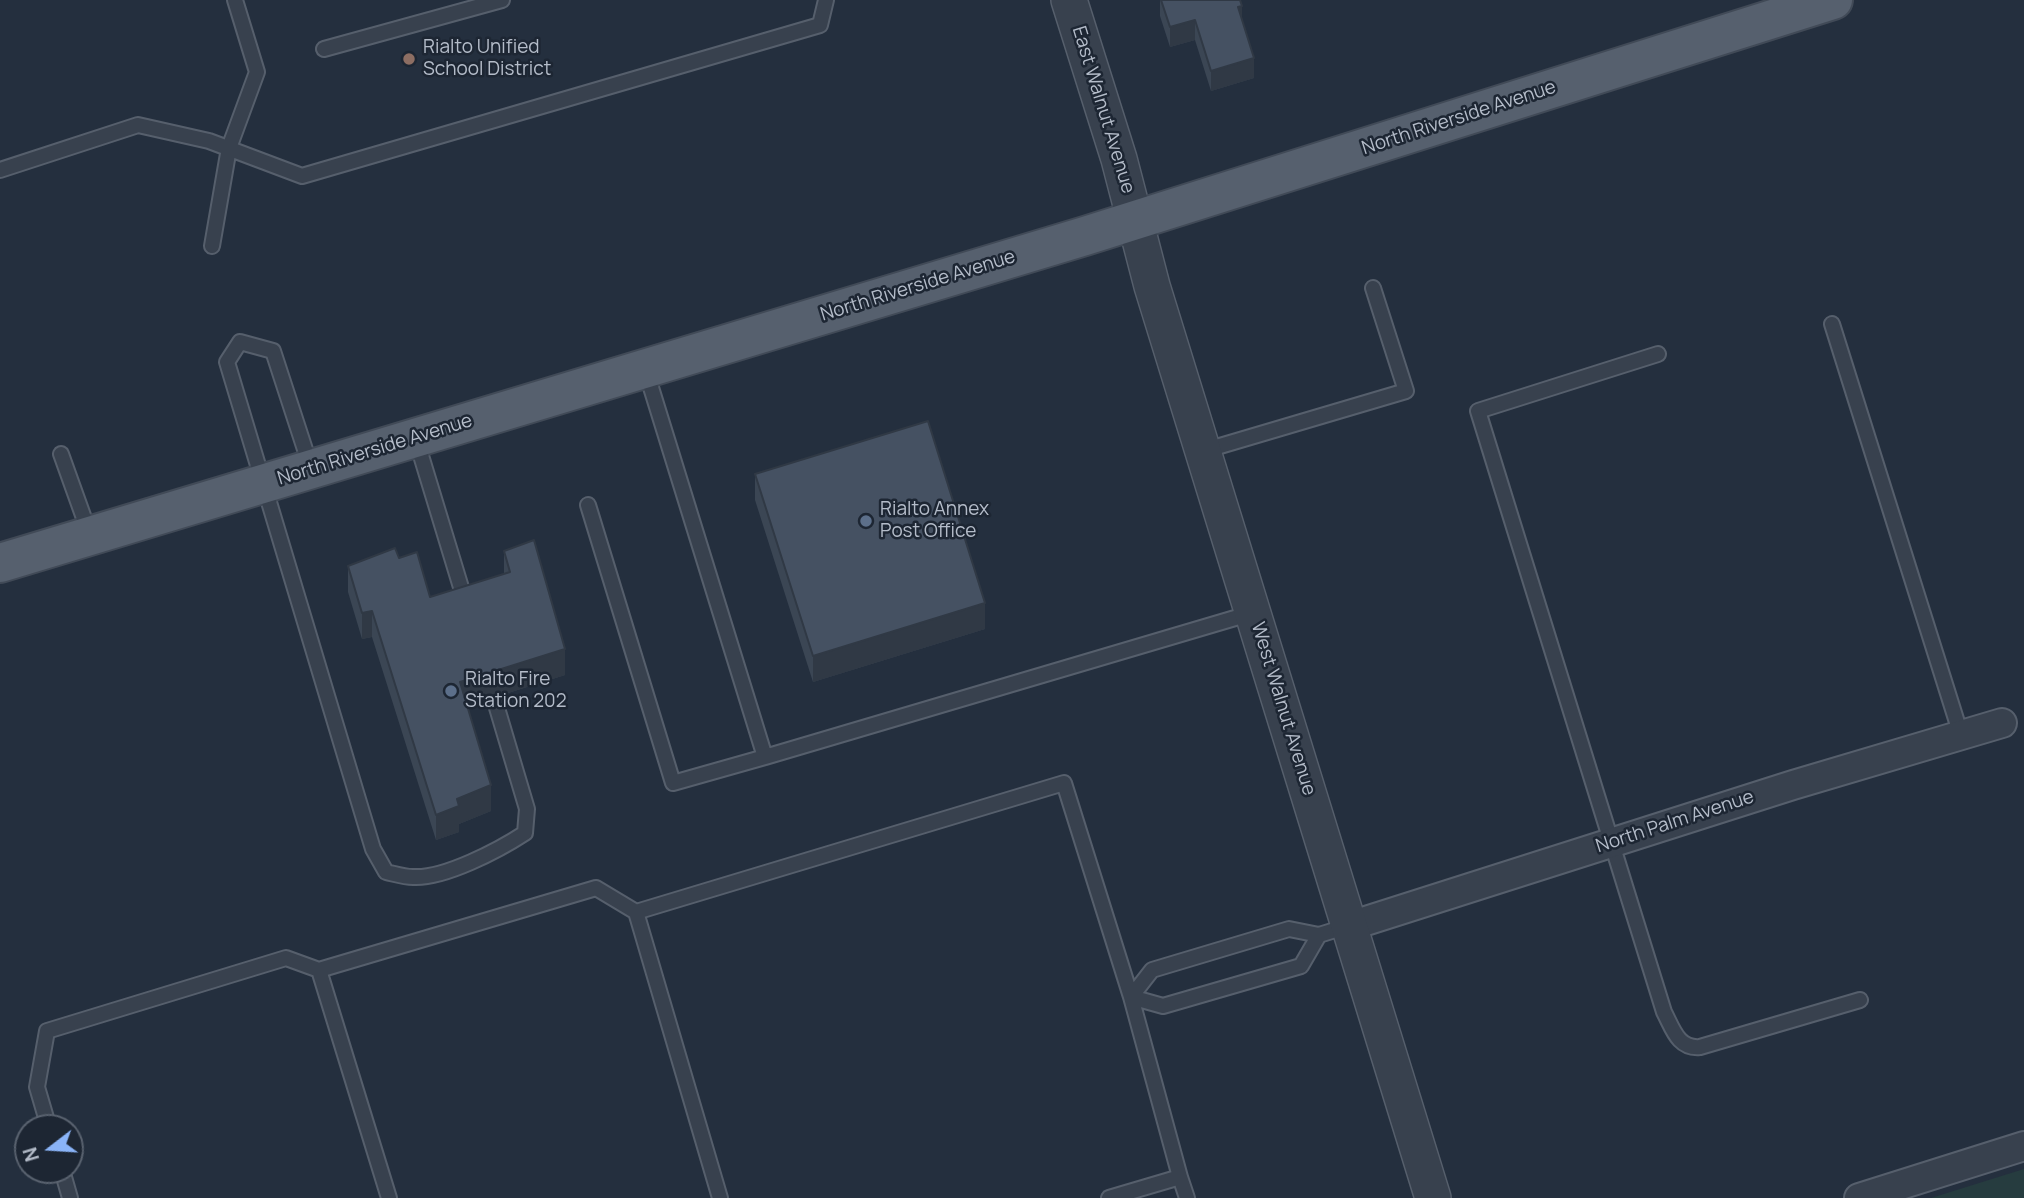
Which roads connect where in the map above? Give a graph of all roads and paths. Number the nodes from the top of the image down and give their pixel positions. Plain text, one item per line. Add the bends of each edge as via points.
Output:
1 (235, 0) edge
2 (502, 0) edge
3 (826, 0) edge
4 (1069, 0) edge
5 (1833, 0) edge
6 (324, 49) dead end
7 (229, 148) junction
8 (0, 170) edge
9 (1136, 220) junction
10 (212, 246) dead end
11 (1373, 288) dead end
12 (1832, 324) dead end
13 (1658, 354) dead end
14 (645, 368) junction
15 (415, 437) junction
16 (1203, 451) junction
17 (61, 454) dead end
18 (311, 469) junction
19 (264, 483) junction
20 (588, 505) dead end
21 (90, 536) junction
22 (0, 563) edge
23 (468, 612) edge
24 (1253, 613) junction
25 (484, 665) edge
26 (2002, 723) dead end
27 (1961, 735) junction
28 (765, 757) junction
29 (1613, 842) junction
30 (636, 912) junction
31 (1335, 930) junction
32 (319, 970) junction
33 (1130, 997) junction
34 (1860, 1000) dead end
35 (45, 1114) edge
36 (2024, 1146) edge
37 (1180, 1177) junction
38 (389, 1198) edge
39 (720, 1198) edge
40 (1109, 1198) edge
41 (1187, 1198) edge
42 (1433, 1198) edge
43 (1858, 1198) edge

1 - 7 lane via 257,72
2 - 6 lane
3 - 7 lane via 820,25 302,176
4 - 9 street, East Walnut Avenue
5 - 9 main road, North Riverside Avenue
7 - 8 lane via 138,125
7 - 10 lane
9 - 14 main road, North Riverside Avenue
9 - 16 street, West Walnut Avenue
11 - 16 lane via 1406,391
12 - 27 lane
13 - 29 lane via 1478,411
14 - 15 main road, North Riverside Avenue
14 - 28 lane
15 - 18 main road, North Riverside Avenue
15 - 23 lane
16 - 24 street, West Walnut Avenue
17 - 21 lane
18 - 19 main road, North Riverside Avenue
18 - 19 lane via 273,351 240,342 227,362
19 - 21 main road, North Riverside Avenue
19 - 25 lane via 373,849 386,872 415,878 452,868 495,852 525,833 527,809
20 - 28 lane via 673,783
21 - 22 main road, North Riverside Avenue
24 - 28 lane
24 - 31 street, West Walnut Avenue
26 - 27 street, North Palm Avenue
27 - 29 street, North Palm Avenue
29 - 31 street, North Palm Avenue
29 - 34 lane via 1664,1012 1680,1042 1700,1047
30 - 32 lane via 596,888
30 - 33 lane via 1064,783
30 - 39 lane
31 - 33 lane via 1289,929 1152,970
31 - 33 lane via 1301,966 1163,1006
31 - 42 street, West Walnut Avenue
32 - 35 lane via 286,958 47,1031 37,1087
32 - 38 lane
33 - 37 lane
36 - 43 street
37 - 40 lane
37 - 41 lane

